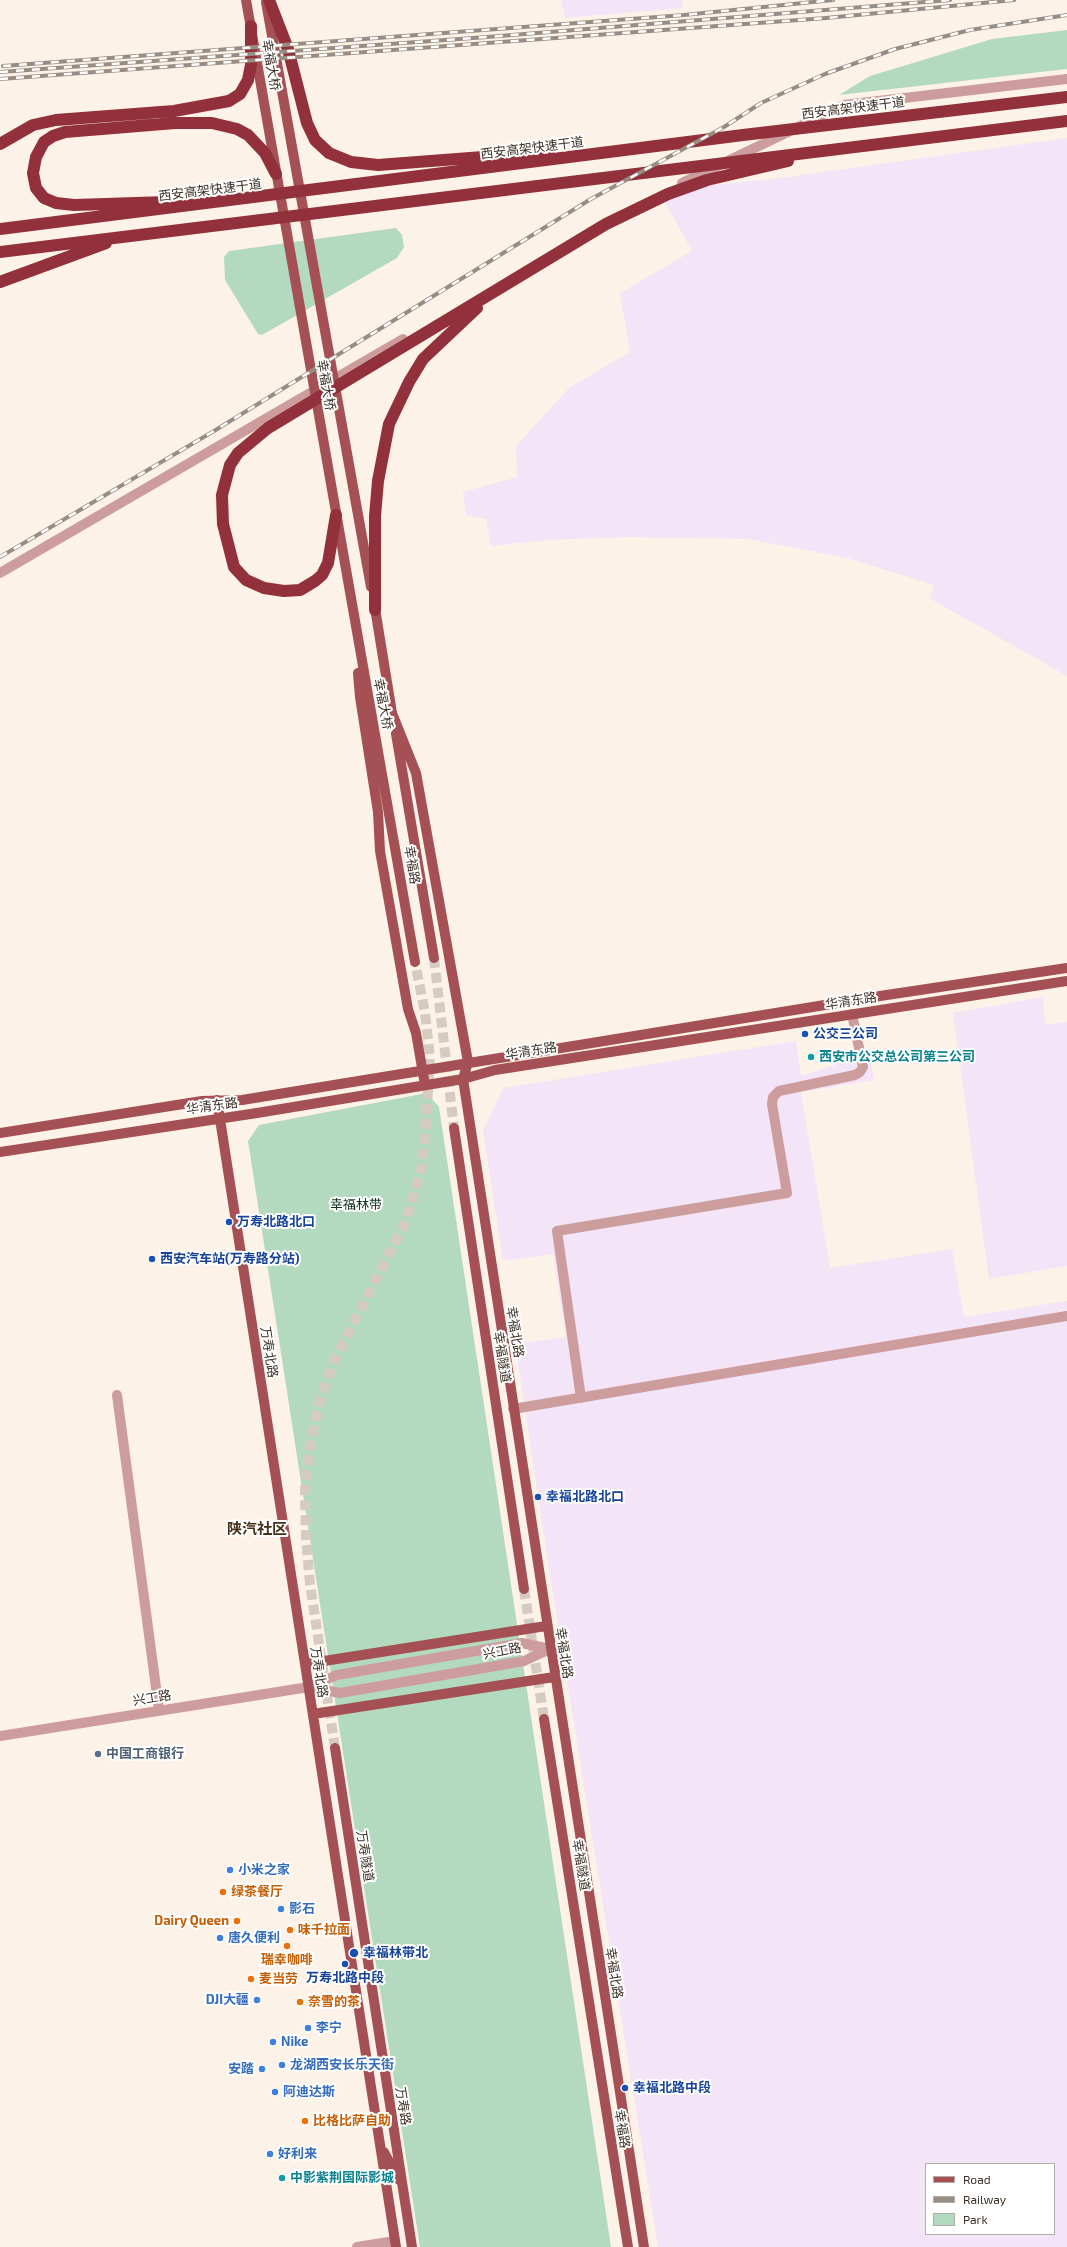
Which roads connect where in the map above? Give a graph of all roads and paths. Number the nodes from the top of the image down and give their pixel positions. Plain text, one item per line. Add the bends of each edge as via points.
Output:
1 (246, 0) edge
2 (267, 0) edge
3 (251, 26) junction
4 (1067, 78) edge
5 (1067, 97) edge
6 (1067, 121) edge
7 (877, 143) junction
8 (0, 144) edge
9 (670, 144) junction
10 (276, 174) junction
11 (682, 183) dead end
12 (241, 200) junction
13 (0, 229) edge
14 (120, 238) junction
15 (0, 252) edge
16 (0, 282) edge
17 (501, 286) junction
18 (403, 339) dead end
19 (336, 515) junction
20 (0, 573) edge
21 (375, 610) junction
22 (356, 630) junction
23 (392, 712) junction
24 (402, 770) joint
25 (383, 773) joint
26 (434, 958) tunnel mouth
27 (415, 962) tunnel mouth
28 (1067, 962) edge
29 (1067, 968) edge
30 (1023, 975) junction
31 (1067, 981) edge
32 (1067, 988) edge
33 (996, 993) junction
34 (852, 1014) junction
35 (468, 1062) junction
36 (422, 1070) junction
37 (463, 1079) junction
38 (425, 1085) junction
39 (218, 1100) junction
40 (220, 1117) junction
41 (454, 1128) tunnel mouth
42 (0, 1133) edge
43 (0, 1152) edge
44 (1067, 1316) edge
45 (117, 1395) dead end
46 (581, 1398) junction
47 (513, 1409) junction
48 (524, 1589) tunnel mouth
49 (546, 1626) junction
50 (550, 1649) junction
51 (305, 1664) junction
52 (554, 1677) junction
53 (309, 1687) junction
54 (159, 1710) junction
55 (313, 1714) junction
56 (544, 1719) tunnel mouth
57 (0, 1736) edge
58 (335, 1748) tunnel mouth
59 (369, 1969) joint
60 (591, 2016) joint
61 (616, 2065) junction
62 (606, 2106) junction
63 (380, 2143) junction
64 (403, 2188) junction
65 (396, 2244) edge
66 (357, 2247) edge
67 (412, 2247) edge
68 (628, 2247) edge
69 (644, 2247) edge

1 - 3 main road, 幸福大桥
2 - 9 highway via 288,49 311,132 320,146 351,162 398,165 457,158
2 - 21 main road, 幸福大桥
3 - 8 highway via 248,80 240,94 229,101 174,111 56,120 33,125
3 - 10 main road, 幸福大桥
4 - 11 street via 844,106
5 - 9 highway, 西安高架快速干道
6 - 7 highway
7 - 14 highway
7 - 17 highway via 753,168 668,194 606,224
9 - 12 highway, 西安高架快速干道
10 - 12 highway via 257,143 248,135 226,126 194,122 71,131 53,136 44,142 36,157 33,173 36,188 44,198 56,203 74,205
10 - 19 main road, 幸福大桥
12 - 13 highway, 西安高架快速干道
14 - 15 highway
14 - 16 highway
17 - 19 highway via 268,428 238,453 230,465 222,495 223,524 234,567 246,580 264,588 284,591 300,590 315,581 322,575 328,563
17 - 21 highway via 423,360 409,382 390,424 378,481 375,516
18 - 20 street
19 - 22 main road, 幸福大桥
21 - 23 main road, 幸福大桥
22 - 25 main road, 幸福大桥
22 - 36 main road via 360,697 378,812 380,851 408,1009 416,1033
23 - 24 main road, 幸福大桥
23 - 35 main road via 416,773
24 - 26 main road, 幸福路
25 - 27 main road, 幸福路
28 - 30 main road
29 - 30 main road, 华清东路
30 - 35 main road, 华清东路
31 - 33 main road, 华清东路
32 - 33 main road
33 - 34 main road, 华清东路
34 - 37 main road, 华清东路 via 495,1070
34 - 46 street via 863,1067 860,1072 779,1091 773,1097 787,1193 557,1231
35 - 36 main road, 华清东路
35 - 37 main road, 幸福北路
36 - 38 main road
36 - 39 main road, 华清东路 via 242,1100
37 - 38 main road, 华清东路
37 - 47 main road, 幸福北路
38 - 40 main road, 华清东路
39 - 40 main road, 万寿北路
39 - 42 main road, 华清东路
40 - 43 main road, 华清东路
40 - 51 main road, 万寿北路
41 - 48 main road, 幸福隧道
44 - 46 street
45 - 54 street
46 - 47 street
47 - 49 main road, 幸福北路
49 - 50 main road, 幸福北路
49 - 51 main road
50 - 52 main road, 幸福北路
50 - 53 street, 兴工路 via 522,1643 337,1676
50 - 53 street, 兴工路 via 524,1661 340,1694
51 - 53 main road, 万寿北路
52 - 55 main road
52 - 61 main road, 幸福北路
53 - 54 street, 兴工路
53 - 55 main road, 万寿北路
54 - 57 street, 兴工路
55 - 63 main road, 万寿北路
56 - 60 main road, 幸福隧道
58 - 59 main road, 万寿隧道
59 - 64 main road, 万寿路
60 - 62 main road, 幸福路
61 - 62 main road
61 - 69 main road, 幸福北路
62 - 68 main road, 幸福路
63 - 64 main road
63 - 65 main road, 万寿北路
64 - 67 main road, 万寿路
65 - 66 street

